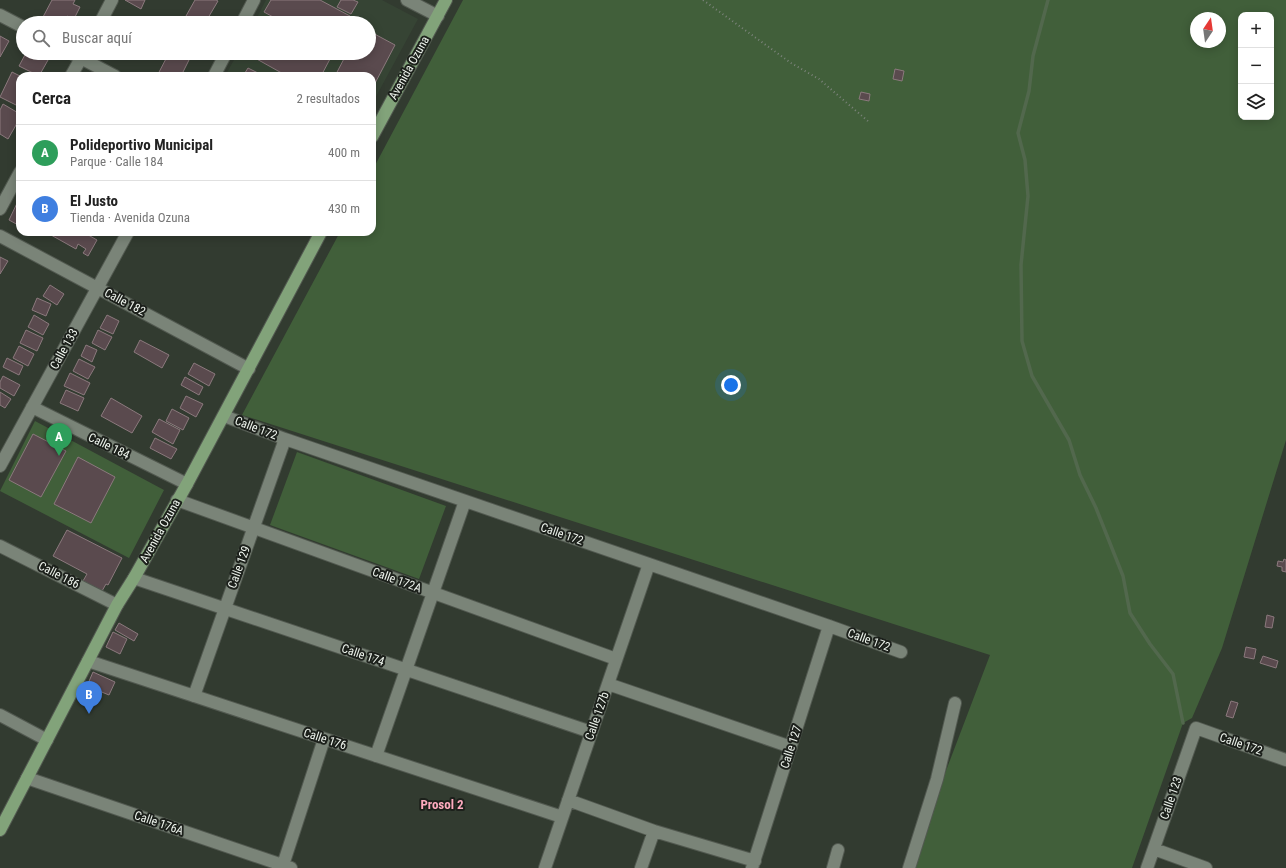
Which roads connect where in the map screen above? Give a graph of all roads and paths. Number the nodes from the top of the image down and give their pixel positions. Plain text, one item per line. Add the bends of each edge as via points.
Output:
1 (112, 0) edge
2 (254, 0) edge
3 (407, 0) edge
4 (446, 0) edge
5 (703, 0) edge
6 (0, 15) edge
7 (104, 16) edge
8 (246, 16) edge
9 (438, 16) junction
10 (16, 23) edge
11 (77, 60) edge
12 (88, 60) edge
13 (222, 60) edge
14 (73, 72) edge
15 (108, 72) edge
16 (216, 72) edge
17 (869, 122) dead end
18 (376, 130) edge
19 (16, 179) edge
20 (0, 209) edge
21 (0, 236) edge
22 (126, 236) edge
23 (319, 236) edge
24 (97, 287) junction
25 (249, 369) junction
26 (32, 407) junction
27 (224, 416) junction
28 (285, 439) junction
29 (0, 466) edge
30 (187, 484) junction
31 (177, 500) junction
32 (465, 501) junction
33 (254, 528) junction
34 (0, 546) edge
35 (649, 564) junction
36 (134, 578) junction
37 (433, 593) junction
38 (117, 605) junction
39 (225, 608) junction
40 (829, 626) junction
41 (901, 652) dead end
42 (616, 659) junction
43 (88, 661) junction
44 (406, 670) junction
45 (608, 684) junction
46 (194, 696) junction
47 (955, 703) dead end
48 (0, 716) edge
49 (1196, 728) joint
50 (591, 732) junction
51 (324, 739) junction
52 (46, 740) junction
53 (791, 747) junction
54 (376, 756) junction
55 (1286, 760) edge
56 (27, 778) junction
57 (568, 800) junction
58 (562, 817) junction
59 (0, 830) edge
60 (654, 831) junction
61 (838, 850) dead end
62 (1154, 850) junction
63 (753, 865) edge
64 (285, 867) edge
65 (545, 868) edge
66 (641, 868) edge
67 (833, 868) edge
68 (909, 868) edge
69 (1147, 868) edge
70 (1206, 868) edge

1 - 7 street
2 - 8 street
3 - 9 street
4 - 9 main road, Avenida Ozuna
5 - 17 path via 791,63 819,78
6 - 10 street
9 - 18 main road, Avenida Ozuna
11 - 14 street
12 - 15 street
13 - 16 street
19 - 20 street
21 - 24 street, Calle 182
22 - 24 street, Calle 133
23 - 25 main road, Avenida Ozuna
24 - 25 street, Calle 182
24 - 26 street, Calle 133
25 - 27 main road, Avenida Ozuna
26 - 29 street, Calle 133
26 - 30 street, Calle 184
27 - 28 street, Calle 172
27 - 30 main road, Avenida Ozuna
28 - 32 street, Calle 172
28 - 33 street, Calle 129
30 - 31 main road, Avenida Ozuna
31 - 33 street, Calle 172A
31 - 36 main road, Avenida Ozuna
32 - 35 street, Calle 172
32 - 37 street
33 - 37 street, Calle 172A
33 - 39 street, Calle 129
34 - 38 street, Calle 186
35 - 40 street, Calle 172
35 - 42 street, Calle 127b
36 - 38 main road, Avenida Ozuna
36 - 39 street, Calle 174
37 - 42 street, Calle 172A
37 - 44 street
38 - 43 main road, Avenida Ozuna
39 - 44 street, Calle 174
39 - 46 street, Calle 129
40 - 41 street, Calle 172
40 - 53 street, Calle 127
42 - 45 street, Calle 127b
43 - 46 street, Calle 176
43 - 52 main road, Avenida Ozuna
44 - 50 street, Calle 174
44 - 54 street
45 - 50 street, Calle 127b
45 - 53 street
46 - 51 street, Calle 176
47 - 68 street via 937,779
48 - 52 street
49 - 55 street, Calle 172
49 - 62 street, Calle 123
50 - 57 street, Calle 127b
51 - 54 street, Calle 176
51 - 64 street
52 - 56 main road, Avenida Ozuna
53 - 63 street, Calle 127
54 - 58 street, Calle 176
56 - 59 main road, Avenida Ozuna
56 - 64 street, Calle 176A
57 - 58 street, Calle 127b
57 - 60 street
58 - 65 street, Calle 127b
60 - 63 street
60 - 66 street
61 - 67 street
62 - 69 street, Calle 123
62 - 70 street

